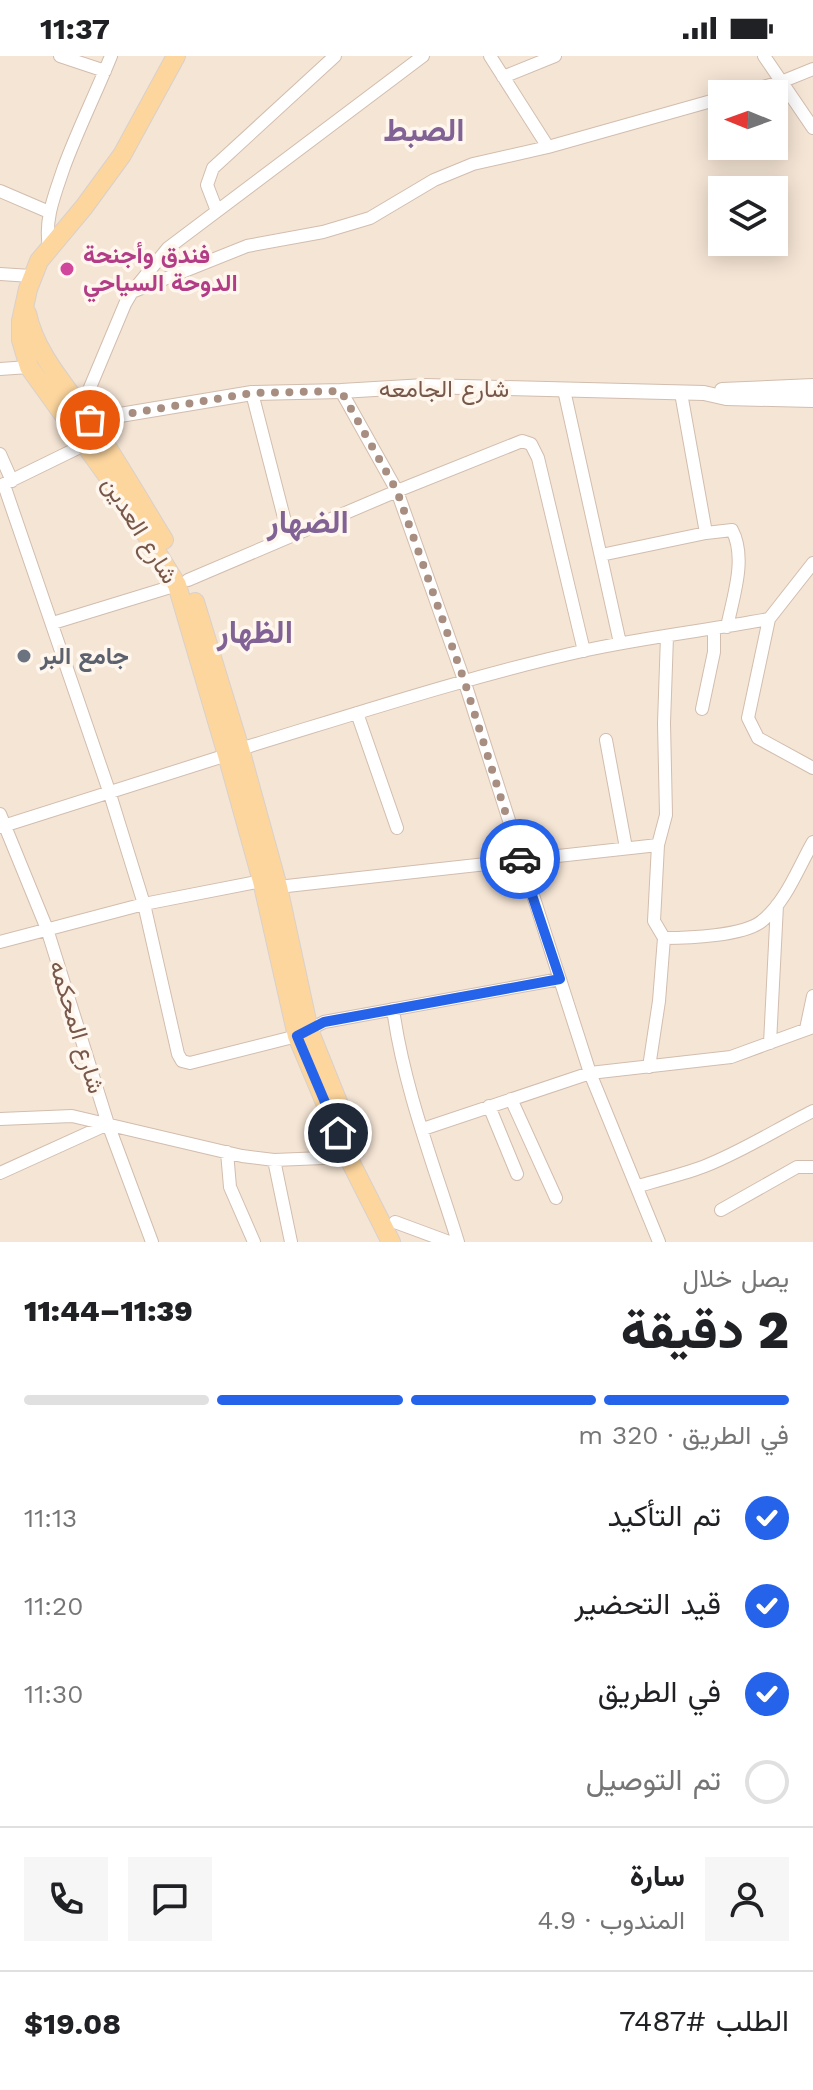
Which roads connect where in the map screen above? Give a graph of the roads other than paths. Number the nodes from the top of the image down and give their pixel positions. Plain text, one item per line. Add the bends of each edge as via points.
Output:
1 (60, 56) edge
2 (111, 56) edge
3 (176, 56) edge
4 (335, 56) edge
5 (423, 56) edge
6 (490, 56) edge
7 (555, 56) edge
8 (764, 56) edge
9 (813, 69) edge
10 (105, 71) junction
11 (503, 77) junction
12 (780, 80) edge
13 (786, 80) edge
14 (788, 92) edge
15 (708, 102) edge
16 (813, 128) edge
17 (548, 147) junction
18 (0, 191) edge
19 (217, 211) junction
20 (49, 212) junction
21 (49, 247) junction
22 (0, 274) edge
23 (31, 276) junction
24 (132, 292) junction
25 (26, 302) junction
26 (29, 367) junction
27 (0, 369) edge
28 (813, 386) edge
29 (564, 390) junction
30 (341, 391) junction
31 (252, 393) junction
32 (681, 393) junction
33 (704, 393) junction
34 (813, 400) edge
35 (86, 414) junction
36 (84, 445) junction
37 (0, 454) edge
38 (5, 484) edge
39 (397, 491) junction
40 (706, 533) junction
41 (289, 537) junction
42 (601, 555) junction
43 (813, 563) edge
44 (182, 583) junction
45 (769, 619) junction
46 (53, 623) junction
47 (720, 628) junction
48 (667, 636) junction
49 (620, 643) junction
50 (584, 651) junction
51 (464, 680) junction
52 (702, 709) dead end
53 (357, 713) junction
54 (606, 740) dead end
55 (234, 752) junction
56 (813, 768) edge
57 (109, 791) junction
58 (2, 822) edge
59 (397, 828) dead end
60 (813, 842) edge
61 (658, 845) junction
62 (626, 848) junction
63 (521, 861) junction
64 (270, 884) junction
65 (144, 904) junction
66 (777, 905) junction
67 (47, 929) junction
68 (664, 938) junction
69 (0, 942) edge
70 (560, 979) junction
71 (813, 996) edge
72 (393, 1009) junction
73 (810, 1028) edge
74 (303, 1033) junction
75 (770, 1043) junction
76 (649, 1067) junction
77 (590, 1073) junction
78 (511, 1099) junction
79 (489, 1106) junction
80 (813, 1111) edge
81 (0, 1119) edge
82 (108, 1124) junction
83 (423, 1129) junction
84 (227, 1152) junction
85 (353, 1155) junction
86 (274, 1160) junction
87 (813, 1167) edge
88 (0, 1173) edge
89 (517, 1174) dead end
90 (638, 1186) junction
91 (556, 1198) dead end
92 (721, 1210) dead end
93 (395, 1222) junction
94 (152, 1242) edge
95 (254, 1242) edge
96 (291, 1242) edge
97 (391, 1242) edge
98 (404, 1242) edge
99 (449, 1242) edge
100 (458, 1242) edge
101 (659, 1242) edge

1 - 10 street
2 - 10 street
3 - 21 main road via 122,155
4 - 19 street via 213,168 207,185
5 - 19 street
6 - 11 street
7 - 11 street
8 - 12 street
9 - 13 street
10 - 20 street
11 - 17 street
14 - 16 street
15 - 17 street
17 - 24 street via 473,164 370,218 247,246
18 - 20 street
19 - 24 street via 168,248
20 - 21 street
21 - 23 main road
22 - 23 street
23 - 25 main road
24 - 35 street
25 - 26 main road, شارع العدين via 20,331
25 - 35 main road, شارع العدين via 35,340
26 - 27 street
26 - 36 main road, شارع العدين
28 - 33 street, شارع الجامعه
29 - 30 street, شارع الجامعه via 425,386
29 - 32 street, شارع الجامعه
29 - 42 street
30 - 31 street, شارع الجامعه
30 - 39 street
31 - 35 street, شارع الجامعه
31 - 41 street
32 - 33 street, شارع الجامعه
32 - 40 street
33 - 34 street, شارع الجامعه
35 - 44 main road, شارع العدين
36 - 38 street
36 - 44 main road, شارع العدين
37 - 38 street
38 - 46 street
39 - 41 street
39 - 50 street via 522,441 531,444
39 - 51 street
40 - 42 street
40 - 47 street via 732,530 736,538 739,562
41 - 44 street
42 - 49 street
43 - 45 street
44 - 46 street
44 - 55 main road, شارع العدين
45 - 47 street
45 - 56 street via 748,718 758,738
46 - 57 street
47 - 48 street
47 - 52 street
48 - 49 street
48 - 61 street via 666,815
49 - 50 street
50 - 51 street
51 - 53 street
51 - 63 street
53 - 55 street
53 - 59 street
54 - 62 street
55 - 57 street
55 - 64 main road, شارع العدين
57 - 58 street
57 - 65 street
58 - 67 street, شارع المحكمه
60 - 66 street
61 - 62 street
61 - 68 street via 654,921
62 - 63 street
63 - 64 street
63 - 70 street
64 - 65 street
64 - 74 main road, شارع العدين
65 - 67 street
65 - 74 street via 182,1061
66 - 68 street via 749,927
66 - 75 street
67 - 69 street
67 - 82 street, شارع المحكمه
68 - 76 street
70 - 72 street
70 - 77 street
71 - 73 street
72 - 74 street via 324,1022
72 - 83 street via 405,1074
73 - 75 street
74 - 85 main road, شارع العدين
75 - 76 street via 731,1057
76 - 77 street
77 - 78 street
77 - 90 street
78 - 79 street
78 - 91 street
79 - 83 street
79 - 89 street
80 - 90 street via 703,1167
81 - 82 street via 72,1116
82 - 84 street
82 - 88 street
82 - 94 street, شارع المحكمه
83 - 100 street
84 - 86 street
84 - 95 street via 230,1187
85 - 86 street
85 - 93 main road, شارع العدين
85 - 97 main road, شارع العدين
86 - 96 street
87 - 92 street via 797,1167
90 - 101 street
93 - 98 main road, شارع العدين
93 - 99 street

